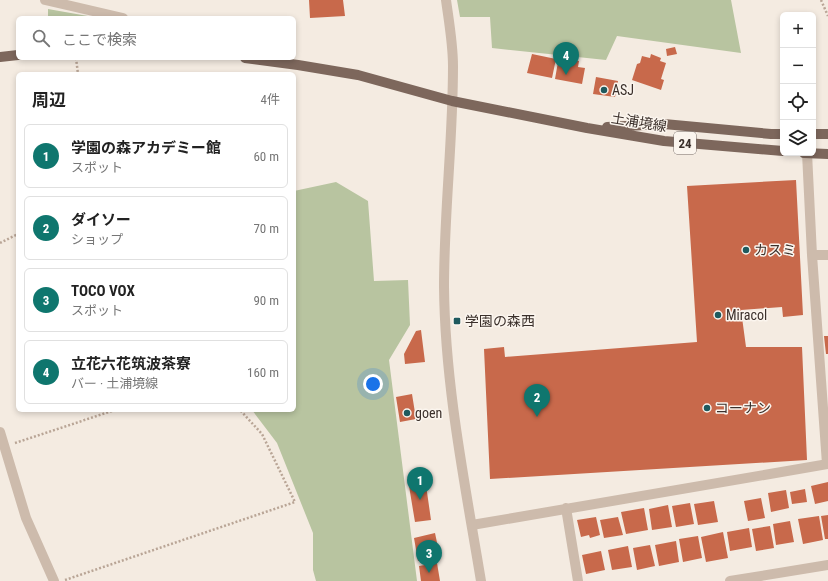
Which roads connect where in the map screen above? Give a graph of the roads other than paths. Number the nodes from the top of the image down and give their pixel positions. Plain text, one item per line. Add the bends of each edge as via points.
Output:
1 (44, 0) edge
2 (446, 0) edge
3 (114, 16) edge
4 (16, 55) edge
5 (0, 56) edge
6 (260, 60) edge
7 (452, 101) junction
8 (587, 128) junction
9 (780, 134) edge
10 (816, 134) edge
11 (828, 134) edge
12 (780, 151) edge
13 (816, 153) edge
14 (828, 154) edge
15 (807, 156) edge
16 (812, 255) junction
17 (828, 255) edge
18 (824, 369) edge
19 (0, 432) edge
20 (827, 464) edge
21 (566, 508) junction
22 (472, 525) junction
23 (828, 566) edge
24 (54, 581) edge
25 (481, 581) edge
26 (578, 581) edge
27 (730, 581) edge

1 - 3 street
2 - 7 street via 453,65
4 - 5 main road
6 - 7 main road, 24 via 358,75
7 - 8 main road, 土浦境線 / 24
7 - 22 street via 444,287 450,383
8 - 9 main road, 土浦境線 / 24 via 664,124
8 - 12 main road, 土浦境線 / 24 via 664,141
10 - 11 main road
13 - 14 main road
15 - 16 street
16 - 17 street
16 - 18 street
18 - 20 street
19 - 24 street via 26,518
20 - 21 street
21 - 22 street
21 - 26 street
22 - 25 street
23 - 27 street

